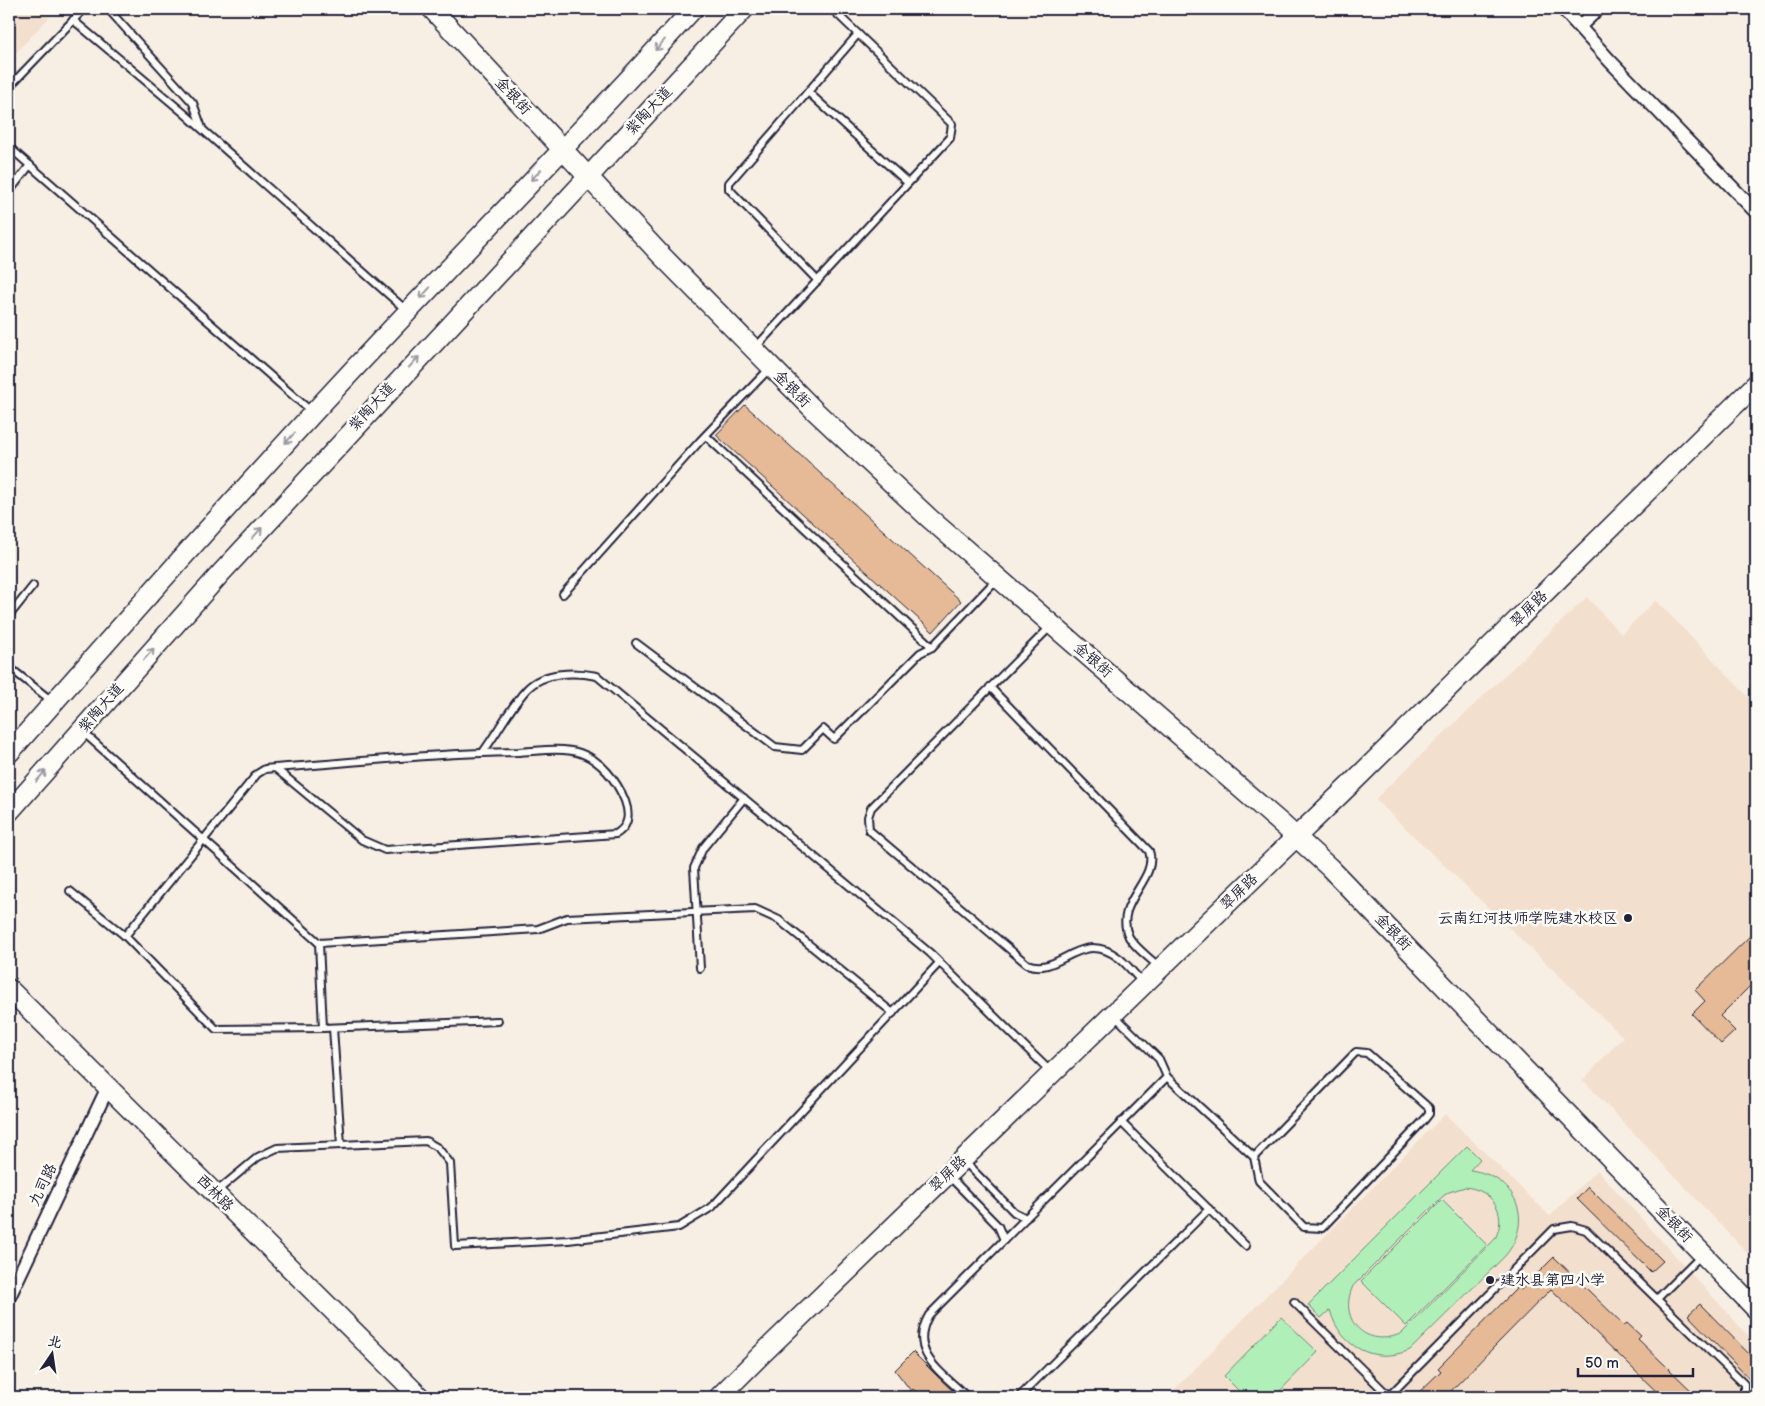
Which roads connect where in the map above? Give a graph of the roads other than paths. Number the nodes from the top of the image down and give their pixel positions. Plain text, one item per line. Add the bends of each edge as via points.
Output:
1 (84, 9) edge
2 (108, 9) edge
3 (432, 9) edge
4 (693, 9) edge
5 (744, 9) edge
6 (832, 9) edge
7 (1563, 9) edge
8 (1598, 9) edge
9 (74, 20) junction
10 (1580, 26) junction
11 (858, 34) junction
12 (9, 88) edge
13 (808, 92) junction
14 (203, 131) junction
15 (9, 147) edge
16 (562, 149) junction
17 (30, 165) junction
18 (587, 176) junction
19 (908, 183) junction
20 (9, 192) edge
21 (1756, 212) edge
22 (818, 281) junction
23 (408, 312) junction
24 (753, 350) junction
25 (771, 368) junction
26 (1756, 384) edge
27 (313, 413) junction
28 (706, 436) junction
29 (998, 578) junction
30 (33, 586) dead end
31 (563, 594) dead end
32 (12, 606) edge
33 (9, 616) edge
34 (1052, 625) junction
35 (636, 643) dead end
36 (932, 647) junction
37 (9, 667) edge
38 (990, 687) junction
39 (54, 702) junction
40 (81, 730) junction
41 (484, 752) junction
42 (9, 753) edge
43 (275, 768) junction
44 (744, 798) junction
45 (9, 812) edge
46 (1296, 837) junction
47 (203, 840) junction
48 (70, 891) dead end
49 (697, 912) junction
50 (124, 936) junction
51 (319, 943) junction
52 (939, 963) junction
53 (700, 968) dead end
54 (1160, 968) junction
55 (1144, 984) junction
56 (9, 989) edge
57 (893, 1013) junction
58 (1114, 1014) junction
59 (498, 1021) dead end
60 (323, 1028) junction
61 (333, 1028) junction
62 (1052, 1073) junction
63 (1167, 1077) junction
64 (108, 1087) junction
65 (1121, 1122) junction
66 (341, 1145) junction
67 (1254, 1157) junction
68 (962, 1160) junction
69 (948, 1174) junction
70 (215, 1193) junction
71 (1209, 1209) junction
72 (1026, 1218) junction
73 (1004, 1240) junction
74 (1246, 1246) dead end
75 (1703, 1253) junction
76 (9, 1297) edge
77 (1657, 1299) junction
78 (1294, 1302) dead end
79 (1756, 1309) edge
80 (420, 1397) edge
81 (720, 1397) edge
82 (967, 1397) edge
83 (1019, 1397) edge
84 (1390, 1397) edge
85 (1744, 1397) edge

1 - 9 lane
2 - 14 lane via 193,103
3 - 16 street, 金银街
4 -> 16 street
5 - 18 street, 紫陶大道
6 - 11 lane
7 - 10 street
8 - 10 street
9 - 12 lane
9 - 14 lane
10 - 21 street
11 - 13 lane
11 - 19 lane via 952,124 950,138
13 - 19 lane
13 - 22 lane via 729,183 729,189
14 - 23 lane
15 - 17 lane
16 - 18 street, 金银街
16 -> 23 street
17 - 20 lane
17 - 27 lane
18 - 24 street, 金银街
40 -> 18 street, 紫陶大道 via 221,572
19 - 22 lane
22 - 24 lane
23 - 27 street
24 - 25 street, 金银街
25 - 28 lane
25 - 29 street, 金银街 via 899,492
26 - 46 street, 翠屏路
27 -> 39 street
28 - 31 lane
28 - 36 lane
29 - 34 street, 金银街
29 - 36 lane
30 - 32 lane
32 - 33 lane
34 - 38 lane
34 - 46 street, 金银街
35 - 36 lane via 776,747 796,751 802,750 823,729 834,739 920,653
37 - 39 lane
38 - 54 lane via 1149,851 1151,866 1132,895 1127,926 1129,937
38 - 55 lane via 871,808 869,830 1027,964 1045,966 1079,949 1102,950 1119,958
39 - 42 street
45 -> 40 street, 紫陶大道
40 - 47 lane
41 - 43 lane
41 - 43 lane via 571,751 586,756 612,775 628,810 625,826 616,834 385,850 362,840
41 - 44 lane via 528,688 562,674 586,674 597,676
43 - 47 lane via 257,774
44 - 49 lane via 696,861
44 - 52 lane
46 - 54 street, 翠屏路
46 - 75 street, 金银街 via 1371,908
47 - 50 lane
47 - 51 lane
48 - 50 lane
49 - 51 lane via 567,918 538,929
49 - 53 lane
49 - 57 lane via 755,909 771,914
50 - 60 lane via 216,1029
51 - 60 lane
52 - 57 lane
52 - 62 lane
54 - 55 street, 翠屏路
55 - 58 street, 翠屏路
56 - 64 street, 西林路
57 - 66 lane via 712,1207 678,1227 568,1240 455,1246 450,1163 438,1148 426,1141
58 - 62 street, 翠屏路
58 - 63 lane via 1159,1059
59 - 61 lane
60 - 61 lane
61 - 66 lane
62 - 68 street, 翠屏路
63 - 65 lane
63 - 67 lane
64 - 70 street, 西林路
64 - 76 street, 九司路
65 - 71 lane
65 - 72 lane
66 - 70 lane via 270,1150
67 - 67 lane via 1356,1052 1367,1052 1429,1108 1425,1120 1322,1228 1304,1227 1259,1181
68 - 69 street, 翠屏路
68 - 72 lane via 1014,1212
69 - 73 lane via 998,1226
69 - 81 street, 翠屏路
70 - 80 street, 西林路
71 - 74 lane
71 - 83 lane
72 - 73 lane
73 - 82 lane via 929,1315 923,1326 921,1340 926,1356
75 - 77 lane
75 - 79 street, 金银街
77 - 84 lane via 1586,1230 1572,1226 1554,1229
77 - 85 lane via 1744,1384
78 - 84 lane

